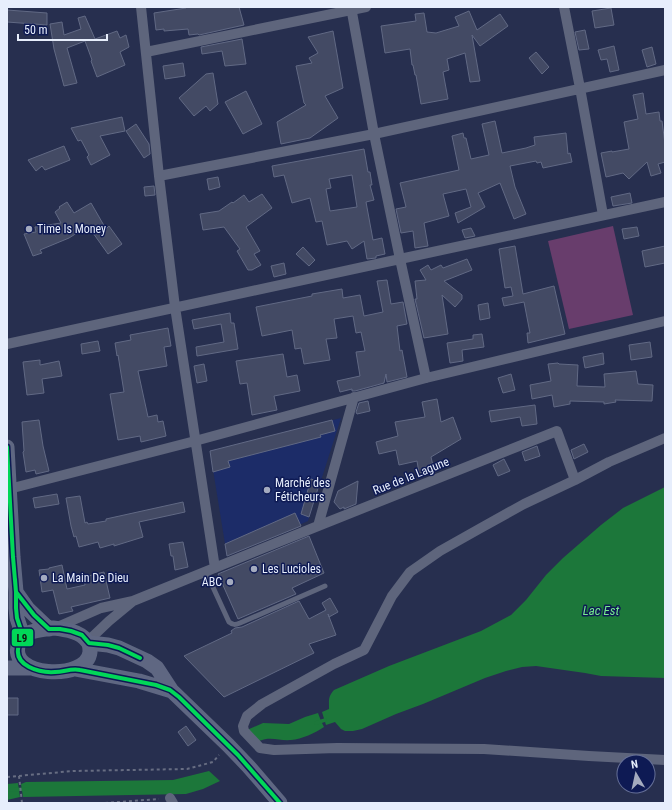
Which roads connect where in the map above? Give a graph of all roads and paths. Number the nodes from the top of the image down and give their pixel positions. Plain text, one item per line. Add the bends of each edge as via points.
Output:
1 (142, 7) edge
2 (366, 7) edge
3 (564, 7) edge
4 (352, 8) edge
5 (146, 52) junction
6 (665, 70) edge
7 (580, 88) junction
8 (374, 134) junction
9 (159, 176) junction
10 (665, 202) edge
11 (603, 215) junction
12 (400, 259) junction
13 (175, 307) junction
14 (665, 321) edge
15 (7, 344) edge
16 (426, 378) junction
17 (354, 397) junction
18 (665, 438) edge
19 (195, 441) junction
20 (7, 447) edge
21 (575, 480) junction
22 (9, 489) junction
23 (318, 526) junction
24 (211, 570) junction
25 (325, 586) dead end
26 (16, 592) junction
27 (133, 601) junction
28 (51, 629) junction
29 (17, 639) edge
30 (88, 642) junction
31 (7, 668) edge
32 (31, 668) junction
33 (75, 669) junction
34 (172, 691) junction
35 (233, 750) junction
36 (665, 760) edge
37 (19, 776) junction
38 (7, 777) edge
39 (172, 801) edge
40 (22, 803) edge
41 (105, 803) edge
42 (280, 803) edge

1 - 5 street
2 - 4 street
3 - 7 street
4 - 5 street
4 - 8 street
5 - 9 street
6 - 7 street
7 - 8 street
7 - 11 street
8 - 9 street
8 - 12 street
9 - 13 street
10 - 11 street
11 - 12 street
12 - 13 street
12 - 16 street
13 - 15 street
13 - 19 street
14 - 16 street
16 - 17 street
17 - 19 street
17 - 23 street
18 - 21 street via 608,462
19 - 22 street
19 - 24 street
20 - 22 main road
21 - 23 street, Rue de la Lagune via 557,432
21 - 36 street via 479,529 410,572 392,596 364,650 262,704 247,716 243,726 244,732 260,748 274,750 484,749
22 - 26 main road
23 - 24 street, Rue de la Lagune
24 - 25 lane via 229,622 236,625
24 - 27 street, Rue de la Lagune
26 - 28 main road via 31,612
26 - 29 main road
27 - 28 street, Rue de la Lagune via 101,608
27 - 30 street, Rue de la Lagune
28 - 29 main road via 32,632
28 - 30 main road via 75,632
29 - 32 main road via 20,660
30 - 33 main road via 90,653 87,661
30 - 34 main road via 119,648 147,661 157,668
31 - 32 main road
32 - 33 main road via 51,672
33 - 34 main road via 139,681
34 - 35 main road
35 - 37 path via 214,762 187,769 73,771
35 - 42 main road
37 - 38 path
37 - 40 path
39 - 41 path

